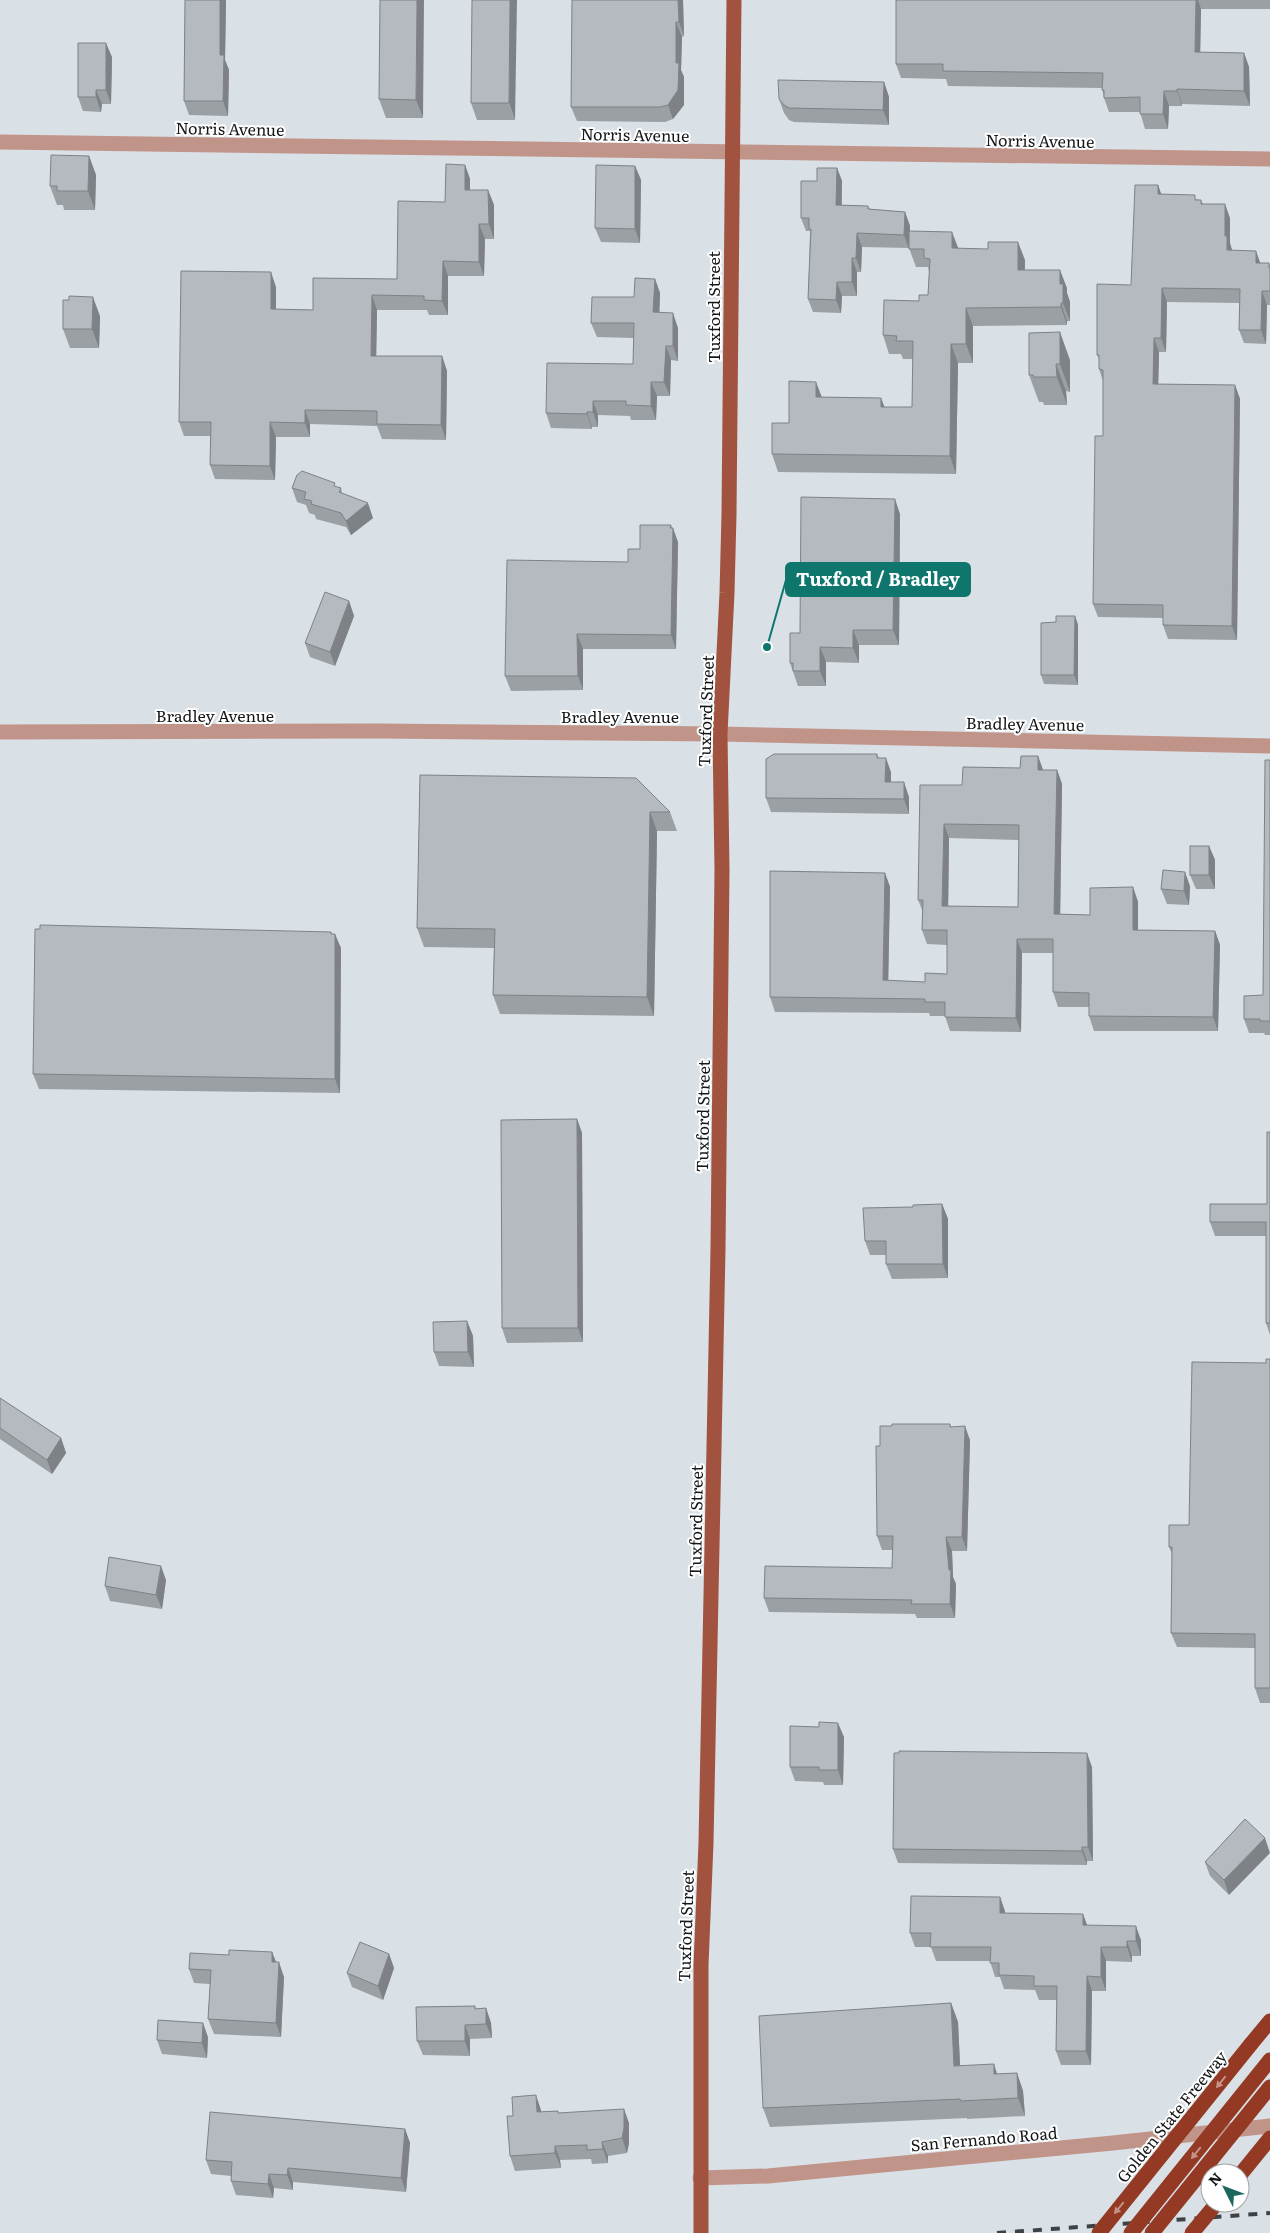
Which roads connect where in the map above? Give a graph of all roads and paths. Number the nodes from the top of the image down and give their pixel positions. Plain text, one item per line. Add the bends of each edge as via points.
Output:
1 (734, 0) edge
2 (0, 142) edge
3 (732, 153) junction
4 (1270, 159) edge
5 (0, 732) edge
6 (720, 734) junction
7 (1270, 746) edge
8 (1270, 2021) edge
9 (1270, 2060) edge
10 (1270, 2087) edge
11 (1270, 2126) edge
12 (1270, 2138) edge
13 (1250, 2163) edge
14 (700, 2178) junction
15 (1209, 2213) edge
16 (702, 2233) edge
17 (1099, 2233) edge
18 (1131, 2233) edge
19 (1152, 2233) edge
20 (1192, 2233) edge

1 - 3 main road, Tuxford Street
2 - 3 street, Norris Avenue
3 - 4 street, Norris Avenue
3 - 6 main road, Tuxford Street via 728,563
5 - 6 street, Bradley Avenue
6 - 7 street, Bradley Avenue
6 - 14 main road, Tuxford Street via 722,870 718,1249 701,1965
8 -> 17 highway, Golden State Freeway, bridge
9 -> 18 highway, bridge
10 - 19 highway, bridge
11 - 14 street, San Fernando Road via 778,2175
12 - 13 highway
14 - 16 main road, Tuxford Street
15 - 20 highway, bridge

